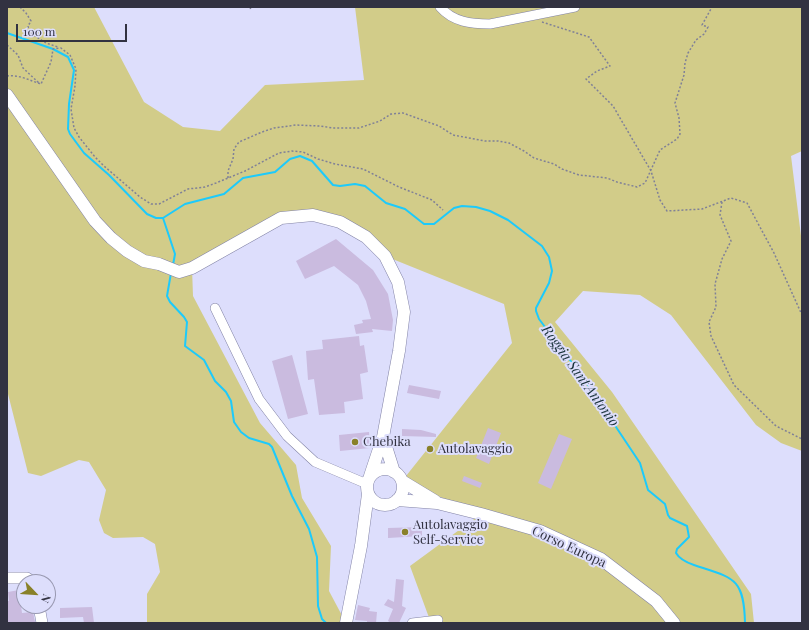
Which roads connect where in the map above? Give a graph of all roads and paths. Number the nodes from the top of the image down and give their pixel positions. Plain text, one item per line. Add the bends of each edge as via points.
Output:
1 (20, 7) edge
2 (250, 7) edge
3 (440, 7) edge
4 (575, 7) edge
5 (712, 7) edge
6 (251, 10) dead end
7 (540, 22) dead end
8 (7, 45) edge
9 (58, 47) junction
10 (7, 76) edge
11 (41, 84) junction
12 (7, 95) edge
13 (651, 171) junction
14 (228, 178) junction
15 (722, 201) junction
16 (444, 210) dead end
17 (215, 308) dead end
18 (802, 315) edge
19 (383, 437) junction
20 (802, 439) edge
21 (398, 477) junction
22 (368, 485) junction
23 (397, 500) junction
24 (437, 503) junction
25 (384, 505) junction
26 (364, 526) junction
27 (438, 620) dead end
28 (346, 623) edge
29 (412, 623) edge
30 (674, 623) edge

1 - 9 path via 30,21 29,32
2 - 6 path
3 - 4 street via 452,17 465,22 490,24
5 - 13 path via 702,25 708,27 696,40 685,63 675,103 680,134 677,139 660,150
7 - 13 path via 589,37 610,66 596,71 586,79 613,106
8 - 11 path via 18,55 23,68
9 - 11 path via 53,48 51,62
9 - 14 path via 70,55 76,69 71,109 74,128 95,157 140,197 151,204 159,204 188,190 205,187
10 - 11 path via 12,75
12 - 19 main road via 95,221 111,238 144,261 178,272 192,268 281,218 313,215 340,222 366,237 385,256 398,282 404,312
13 - 14 path via 645,183 637,187 608,178 579,175 534,158 508,143 453,135 439,126 403,113 391,114 380,121 359,128 296,125 262,132 239,142 234,149
13 - 15 path via 660,200 667,211 702,209
14 - 16 path via 278,153 303,152 335,164 363,169 432,200
15 - 18 path via 731,198 747,203 774,252
15 - 20 path via 720,215 731,241 722,259 715,284 716,307 709,322 711,336 734,385 776,426
17 - 22 street via 258,399 286,436 315,462
19 - 21 main road
19 - 22 main road
21 - 22 main road via 385,469 376,471
21 - 23 main road via 402,487
21 - 24 main road
22 - 25 main road via 374,502
22 - 26 main road
23 - 24 main road, Corso Europa
23 - 25 main road
24 - 30 main road, Corso Europa via 540,531 601,559 656,601
25 - 26 main road
26 - 28 main road
27 - 29 street

